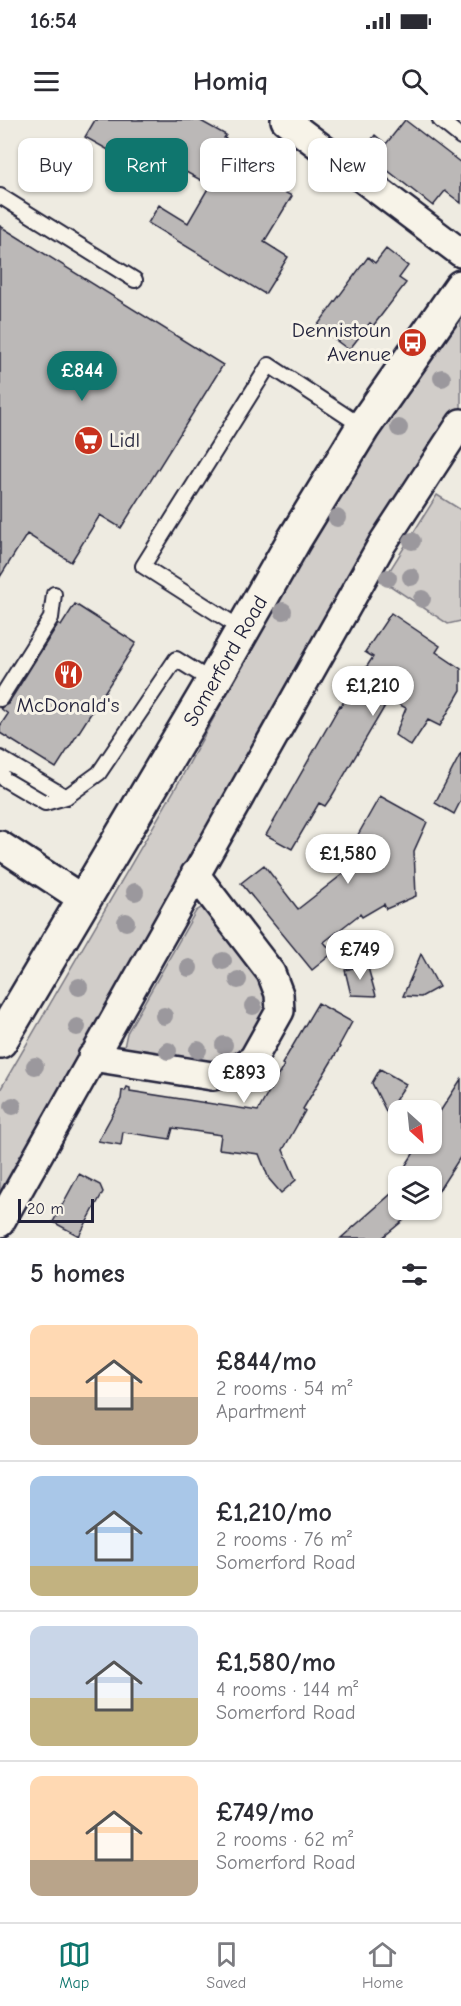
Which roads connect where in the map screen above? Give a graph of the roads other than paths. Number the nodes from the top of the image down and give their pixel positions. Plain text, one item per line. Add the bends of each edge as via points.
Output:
1 (285, 120) edge
2 (440, 120) edge
3 (461, 137) edge
4 (0, 196) edge
5 (461, 253) edge
6 (135, 280) dead end
7 (461, 287) edge
8 (461, 423) edge
9 (363, 427) junction
10 (54, 594) dead end
11 (243, 630) junction
12 (213, 682) junction
13 (0, 699) edge
14 (0, 758) edge
15 (0, 770) edge
16 (66, 797) junction
17 (0, 845) edge
18 (195, 874) junction
19 (84, 900) junction
20 (0, 1041) edge
21 (92, 1057) junction
22 (0, 1223) edge

1 - 5 street
2 - 3 lane
4 - 6 lane
7 - 9 main road, Somerford Road
8 - 18 street via 382,544
9 - 11 main road, Somerford Road
9 - 11 lane via 269,365 143,566
10 - 13 lane via 51,618
11 - 12 main road, Somerford Road
12 - 16 lane via 176,658 99,773
12 - 19 main road, Somerford Road
14 - 16 lane
15 - 16 lane via 4,779 45,803
17 - 19 street
18 - 21 street
18 - 21 street via 271,973 279,994 280,1011 253,1059 235,1071 212,1076
19 - 20 main road, Somerford Road
21 - 22 street

